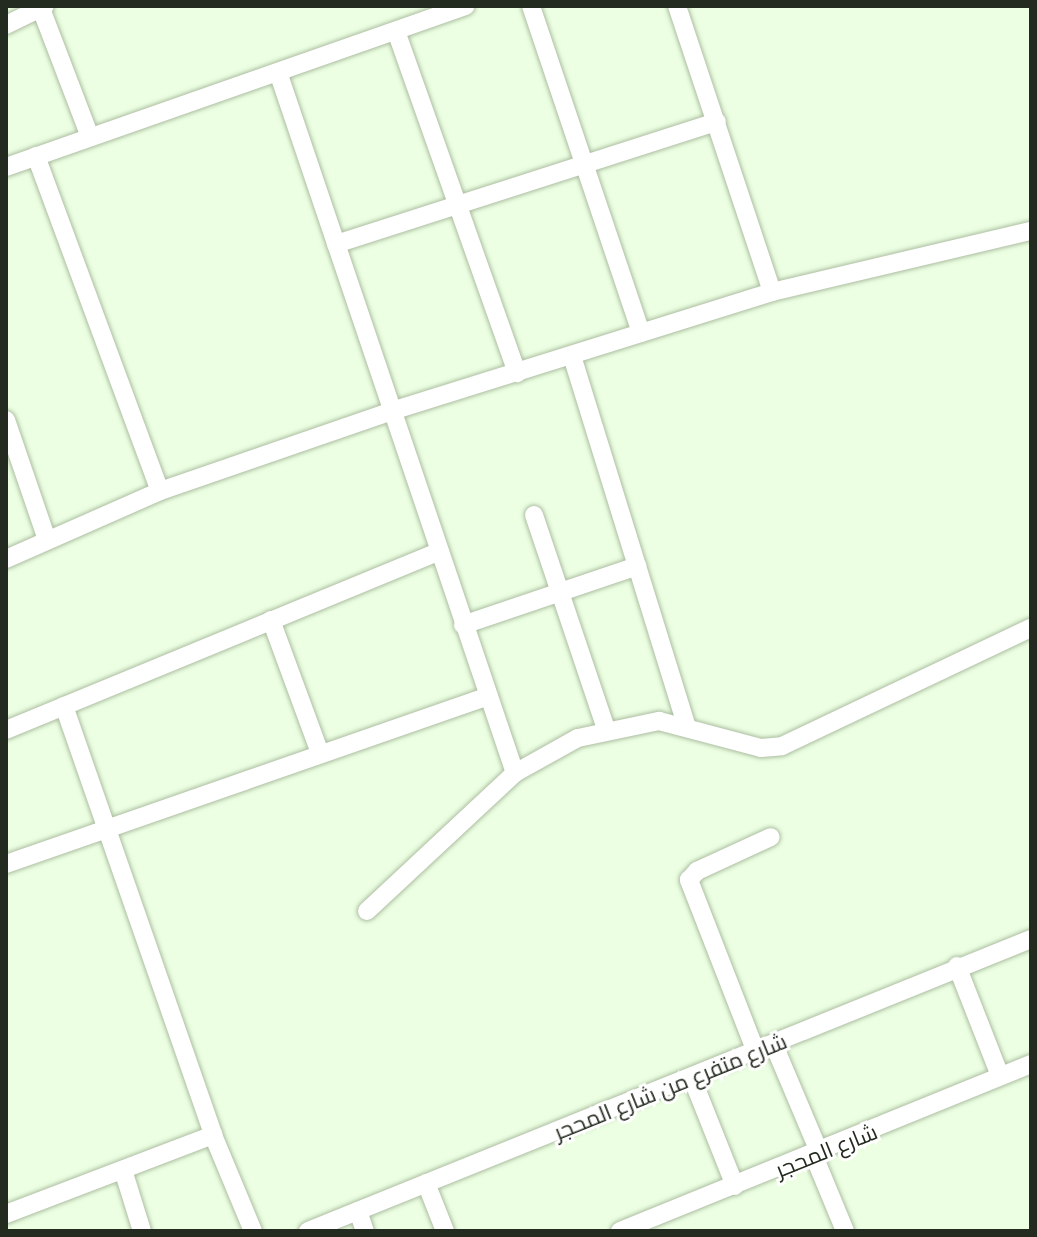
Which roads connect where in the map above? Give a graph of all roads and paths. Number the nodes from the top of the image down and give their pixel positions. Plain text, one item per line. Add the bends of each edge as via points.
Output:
1 (466, 6) edge
2 (531, 6) edge
3 (677, 6) edge
4 (42, 7) edge
5 (6, 25) edge
6 (396, 31) junction
7 (278, 72) junction
8 (717, 122) junction
9 (90, 137) junction
10 (36, 156) junction
11 (584, 165) junction
12 (6, 167) edge
13 (458, 206) junction
14 (1031, 231) edge
15 (336, 244) junction
16 (772, 292) junction
17 (641, 333) junction
18 (572, 356) junction
19 (517, 373) junction
20 (392, 411) junction
21 (6, 420) edge
22 (160, 491) junction
23 (534, 515) dead end
24 (47, 540) junction
25 (440, 551) junction
26 (6, 559) edge
27 (637, 566) junction
28 (560, 592) junction
29 (271, 620) junction
30 (463, 625) junction
31 (1031, 628) edge
32 (489, 696) junction
33 (64, 706) junction
34 (686, 725) junction
35 (606, 729) junction
36 (6, 730) edge
37 (320, 753) junction
38 (515, 773) junction
39 (108, 827) junction
40 (771, 837) dead end
41 (6, 864) edge
42 (367, 911) dead end
43 (1031, 939) edge
44 (957, 966) junction
45 (765, 1049) junction
46 (1031, 1064) edge
47 (1000, 1076) junction
48 (692, 1078) junction
49 (213, 1135) junction
50 (817, 1155) junction
51 (123, 1170) junction
52 (426, 1183) junction
53 (735, 1186) junction
54 (358, 1211) junction
55 (6, 1214) edge
56 (142, 1231) edge
57 (253, 1231) edge
58 (308, 1231) edge
59 (365, 1231) edge
60 (445, 1231) edge
61 (620, 1231) edge
62 (845, 1231) edge

1 - 6 street
2 - 11 street
3 - 8 street
4 - 5 street
4 - 9 street
6 - 7 street
6 - 13 street
7 - 9 street
7 - 15 street
8 - 11 street
8 - 16 street
9 - 10 street
10 - 12 street
10 - 22 street
11 - 13 street
11 - 17 street
13 - 15 street
13 - 19 street
14 - 16 street
15 - 20 street
16 - 17 street
17 - 18 street
18 - 19 street
18 - 27 street
19 - 20 street
20 - 22 street
20 - 25 street
21 - 24 street
22 - 24 street
23 - 28 street
24 - 26 street
25 - 29 street
25 - 30 street
27 - 28 street
27 - 34 street
28 - 30 street
28 - 35 street
29 - 33 street
29 - 37 street
30 - 32 street
31 - 34 street via 782,746 761,748
32 - 37 street
32 - 38 street
33 - 36 street
33 - 39 street
34 - 35 street via 659,721
35 - 38 street via 555,749
37 - 39 street
38 - 42 street
39 - 41 street
39 - 49 street
40 - 45 street via 697,871 689,880
43 - 44 street, شارع متفرع من شارع المحجر
44 - 45 street, شارع متفرع من شارع المحجر
44 - 47 street
45 - 48 street, شارع متفرع من شارع المحجر
45 - 50 street
46 - 47 street, شارع المحجر
47 - 50 street, شارع المحجر
48 - 52 street, شارع متفرع من شارع المحجر
48 - 53 street
49 - 51 street
49 - 57 street
50 - 53 street, شارع المحجر
50 - 62 street
51 - 55 street
51 - 56 street
52 - 54 street, شارع متفرع من شارع المحجر
52 - 60 street
53 - 61 street, شارع المحجر
54 - 58 street, شارع متفرع من شارع المحجر
54 - 59 street

